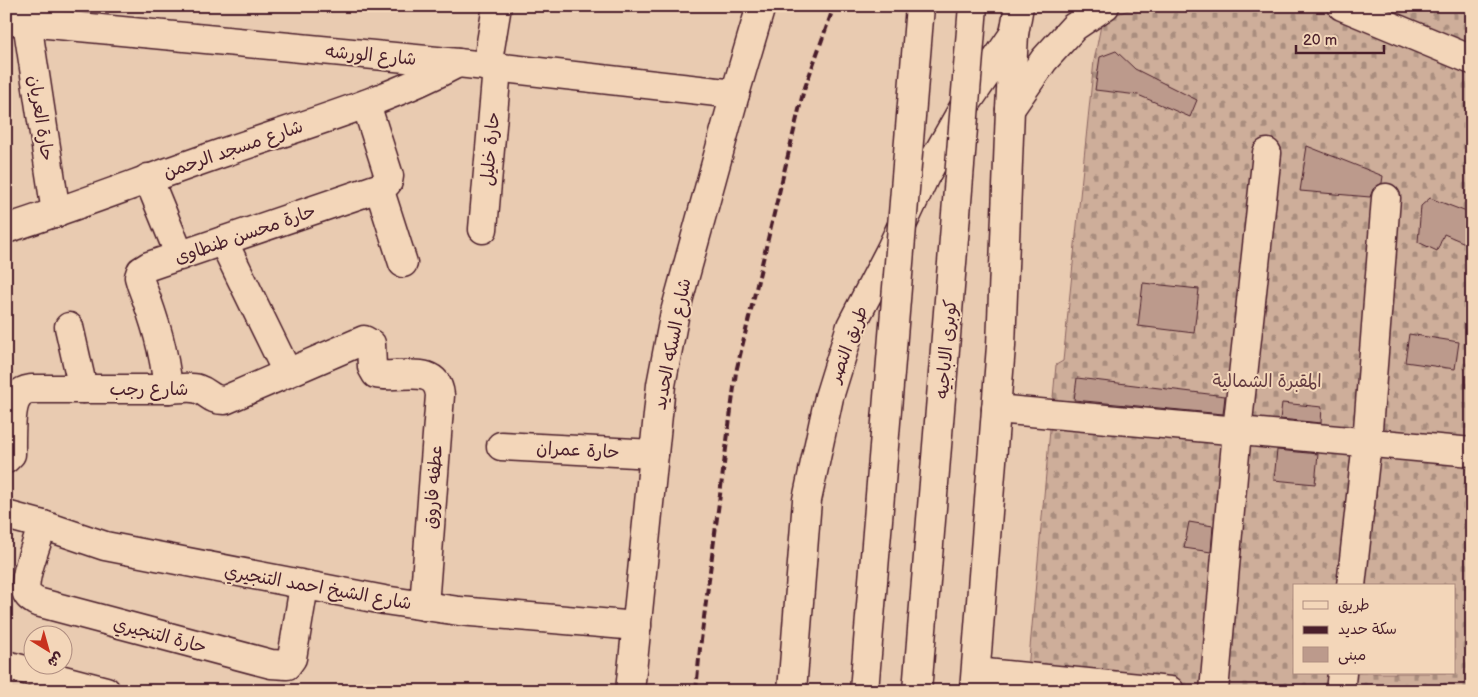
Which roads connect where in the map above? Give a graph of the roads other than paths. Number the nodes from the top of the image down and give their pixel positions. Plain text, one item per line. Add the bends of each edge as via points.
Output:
1 (497, 6) edge
2 (762, 6) edge
3 (920, 6) edge
4 (973, 6) edge
5 (1018, 6) edge
6 (1105, 6) edge
7 (1342, 6) edge
8 (17, 21) edge
9 (1014, 34) junction
10 (1472, 60) edge
11 (458, 63) junction
12 (492, 67) junction
13 (735, 94) junction
14 (366, 104) junction
15 (1010, 109) junction
16 (1267, 153) dead end
17 (148, 178) junction
18 (379, 188) junction
19 (1386, 198) dead end
20 (56, 213) junction
21 (483, 229) dead end
22 (6, 230) edge
23 (223, 241) junction
24 (180, 256) junction
25 (402, 263) dead end
26 (69, 327) dead end
27 (287, 372) junction
28 (424, 375) joint
29 (83, 389) junction
30 (168, 389) junction
31 (996, 409) junction
32 (1237, 430) junction
33 (1367, 442) junction
34 (501, 446) dead end
35 (1472, 452) edge
36 (654, 454) junction
37 (6, 459) edge
38 (6, 515) edge
39 (43, 525) junction
40 (1352, 584) edge
41 (304, 586) junction
42 (424, 606) junction
43 (637, 626) junction
44 (6, 665) edge
45 (1342, 674) edge
46 (976, 681) edge
47 (106, 691) edge
48 (630, 691) edge
49 (792, 691) edge
50 (864, 691) edge
51 (917, 691) edge
52 (1170, 691) edge
53 (1214, 691) edge
54 (1340, 691) edge

1 - 12 main road, حارة خليل
2 - 13 main road, شارع السكه الحديد
3 - 50 main road, bridge
4 - 51 main road, كوبرى الاباجيه, bridge
5 - 9 main road, طريق النصر
6 - 15 main road via 1074,27 1044,60
7 - 10 main road
8 - 11 main road, شارع الورشه
8 - 20 main road, حارة العريان
9 - 15 main road, طريق النصر
9 - 49 main road, طريق النصر via 964,106 938,152 851,326 829,397 807,500
11 - 12 main road, شارع الورشه
11 - 14 main road, شارع مسجد الرحمن via 398,93
12 - 13 main road, شارع الورشه
12 - 21 main road, حارة خليل
13 - 36 main road, شارع السكه الحديد via 675,312 661,385
14 - 17 main road, شارع مسجد الرحمن
14 - 18 main road via 389,176 388,182
15 - 31 main road, طريق النصر
16 - 32 main road
17 - 20 main road, شارع مسجد الرحمن
17 - 24 main road
18 - 23 main road, حارة محسن طنطاوى
18 - 25 main road
19 - 33 main road
20 - 22 main road, شارع مسجد الرحمن
23 - 24 main road, حارة محسن طنطاوى
23 - 27 main road
24 - 30 main road, حارة محسن طنطاوى via 149,266 141,271 139,277 160,337
26 - 29 main road
27 - 28 main road, شارع رجب via 364,340 371,344 372,367 376,374
27 - 30 main road, شارع رجب via 224,400 212,398 197,388
28 - 42 main road, عطفه فاروق via 433,378 439,386 440,395
29 - 30 main road, شارع رجب
29 - 37 main road, شارع رجب via 22,391 16,398 10,454
31 - 32 main road
31 - 46 main road, طريق النصر
32 - 33 main road
32 - 53 main road
33 - 35 main road
33 - 40 main road
34 - 36 main road, حارة عمران
36 - 43 main road, شارع السكه الحديد
38 - 39 main road, شارع الشيخ احمد التنجيري
39 - 41 main road, شارع الشيخ احمد التنجيري via 105,546
39 - 41 main road, حارة التنجيري via 25,582 30,598 271,664 287,665 292,658
41 - 42 main road, شارع الشيخ احمد التنجيري
42 - 43 main road, شارع الشيخ احمد التنجيري
43 - 48 main road, شارع السكه الحديد
44 - 47 main road
45 - 54 main road
46 - 52 main road

